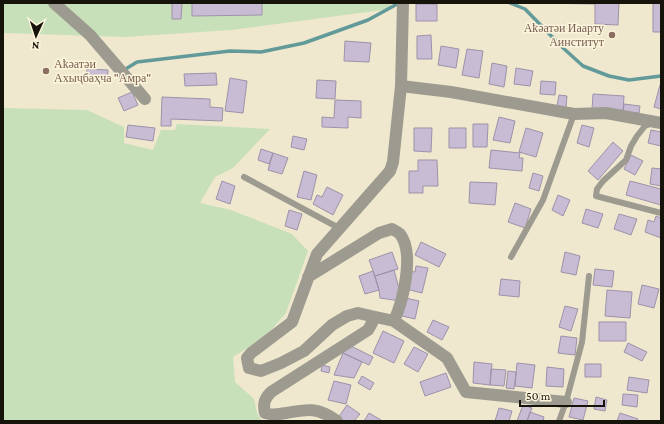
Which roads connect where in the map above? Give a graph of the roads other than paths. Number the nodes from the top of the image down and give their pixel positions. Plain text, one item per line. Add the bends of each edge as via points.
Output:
1 (54, 3) edge
2 (403, 3) edge
3 (401, 86) junction
4 (145, 99) dead end
5 (574, 114) junction
6 (659, 122) edge
7 (244, 176) dead end
8 (661, 213) edge
9 (339, 228) junction
10 (512, 257) dead end
11 (589, 276) dead end
12 (308, 277) junction
13 (371, 316) junction
14 (394, 321) junction
15 (566, 402) junction
16 (337, 421) edge
17 (559, 421) edge

1 - 4 street via 90,35
2 - 3 street
3 - 5 street via 451,92
3 - 9 street via 390,172
5 - 6 street via 606,113
5 - 10 lane via 543,200
6 - 8 lane via 645,126 630,146 626,160 603,181 597,189 596,196
7 - 9 lane
9 - 12 street via 317,254
11 - 15 lane via 582,342
12 - 13 street via 292,322 251,353 248,358 249,368 261,370 281,364 304,351 332,325 347,316 358,313
12 - 14 street via 379,234 392,229 399,233 405,245 407,260 400,306
13 - 14 street
13 - 16 street via 372,323 368,330 271,392 263,404 265,413 272,416 307,409 322,412
14 - 15 street via 447,358 466,392
15 - 17 lane

